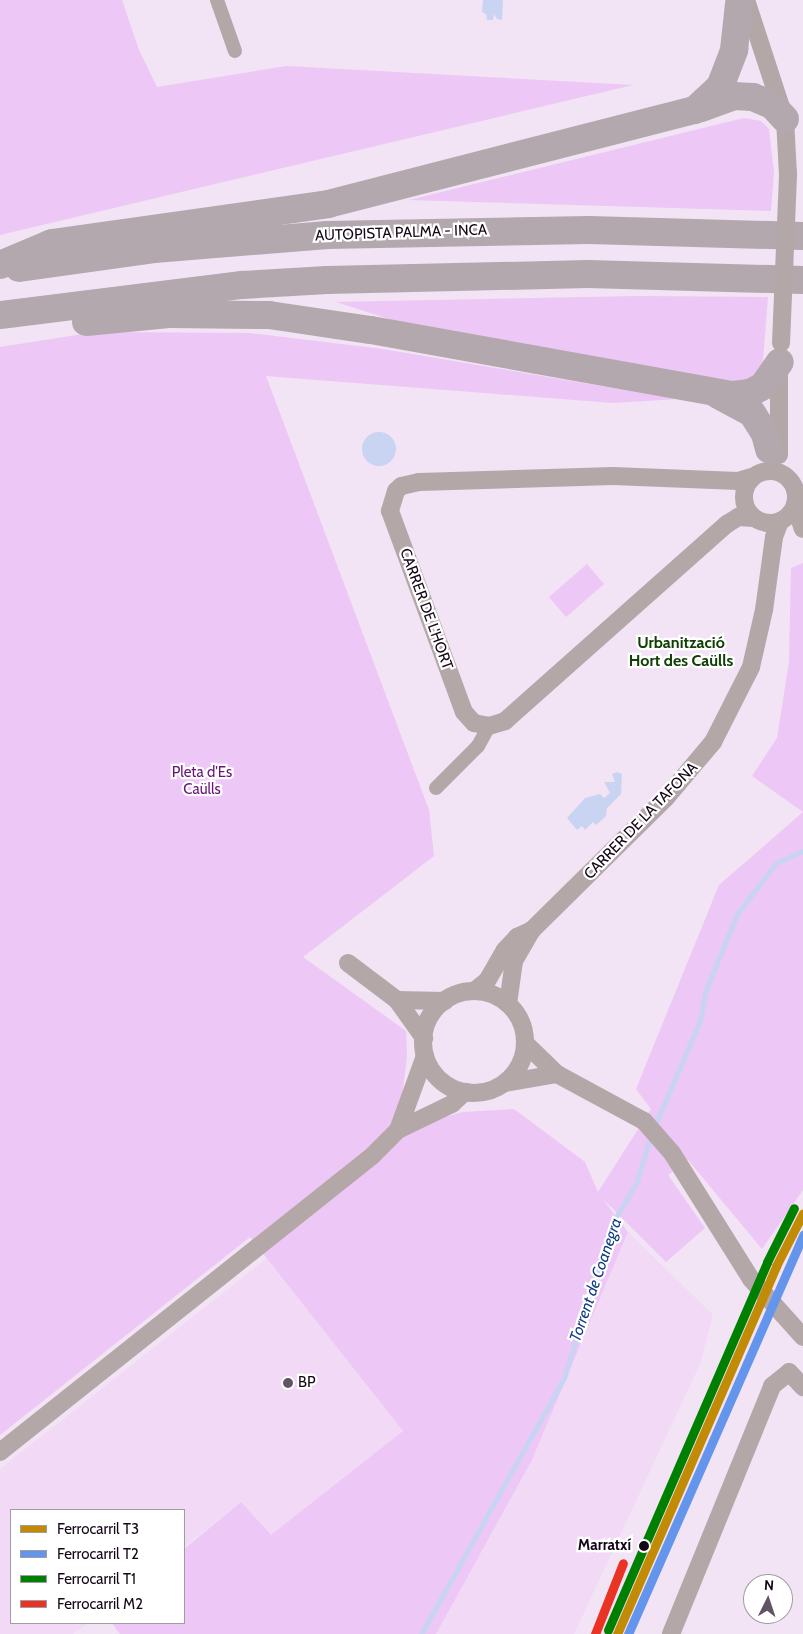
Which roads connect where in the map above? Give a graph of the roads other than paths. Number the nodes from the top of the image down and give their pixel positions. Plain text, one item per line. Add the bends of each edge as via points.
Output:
1 (218, 0) edge
2 (744, 7) edge
3 (235, 51) dead end
4 (696, 110) junction
5 (785, 119) junction
6 (803, 236) edge
7 (0, 265) edge
8 (0, 270) edge
9 (803, 280) edge
10 (13, 313) edge
11 (780, 352) junction
12 (707, 391) junction
13 (778, 398) junction
14 (769, 448) junction
15 (754, 475) junction
16 (785, 475) junction
17 (803, 479) edge
18 (798, 498) edge
19 (756, 519) junction
20 (782, 520) junction
21 (802, 528) edge
22 (767, 586) junction
23 (489, 726) junction
24 (436, 788) dead end
25 (532, 930) junction
26 (348, 962) dead end
27 (474, 991) junction
28 (397, 1000) junction
29 (445, 1001) junction
30 (508, 1004) junction
31 (424, 1038) junction
32 (526, 1044) junction
33 (425, 1056) junction
34 (557, 1074) junction
35 (505, 1083) junction
36 (465, 1092) junction
37 (398, 1130) junction
38 (803, 1337) edge
39 (803, 1387) edge
40 (0, 1452) edge
41 (671, 1634) edge

1 - 3 street
2 - 4 highway via 734,50 720,87
2 - 5 street
4 - 5 highway via 744,96 763,100
4 - 7 highway via 328,204 52,243
5 - 11 street, bridge via 788,174
6 - 8 highway, AUTOPISTA PALMA - INCA via 589,230 328,235 154,249
9 - 10 highway via 588,274 327,280 242,285
10 - 12 highway via 68,324 169,314 269,315 380,331
11 - 12 highway via 768,381 750,393
11 - 13 street
12 - 14 highway via 752,413 765,434
13 - 14 street
13 - 16 street via 779,458
14 - 15 street
15 - 16 street via 770,470
15 - 19 street via 744,488 743,501
15 - 23 street, CARRER DE L'HORT via 738,481 613,476 434,481 409,483 396,491 391,504 392,517 464,712 474,723
16 - 17 street
16 - 18 street via 794,485
18 - 20 street
18 - 21 street
19 - 20 street via 769,523
19 - 22 street, CARRER DE LA TAFONA via 764,532 762,564
19 - 23 street via 738,518 727,524 505,721
20 - 21 street
20 - 22 street, CARRER DE LA TAFONA via 774,537
22 - 25 street, CARRER DE LA TAFONA via 760,637 751,667 713,742 665,799
23 - 24 street via 478,746
25 - 27 street via 518,936 505,950 487,980
25 - 30 street via 514,961
26 - 28 street
27 - 29 street via 457,994
27 - 30 street via 498,997
28 - 29 street
28 - 31 street
29 - 31 street via 431,1015
30 - 32 street via 518,1015
31 - 33 street
32 - 34 street
32 - 35 street via 516,1072
33 - 36 street via 440,1080
33 - 37 street
34 - 35 street
34 - 38 street via 644,1120 672,1154 751,1279
35 - 36 street via 479,1093
36 - 37 street via 452,1104
37 - 40 street via 373,1155
39 - 41 street via 790,1372 772,1386

